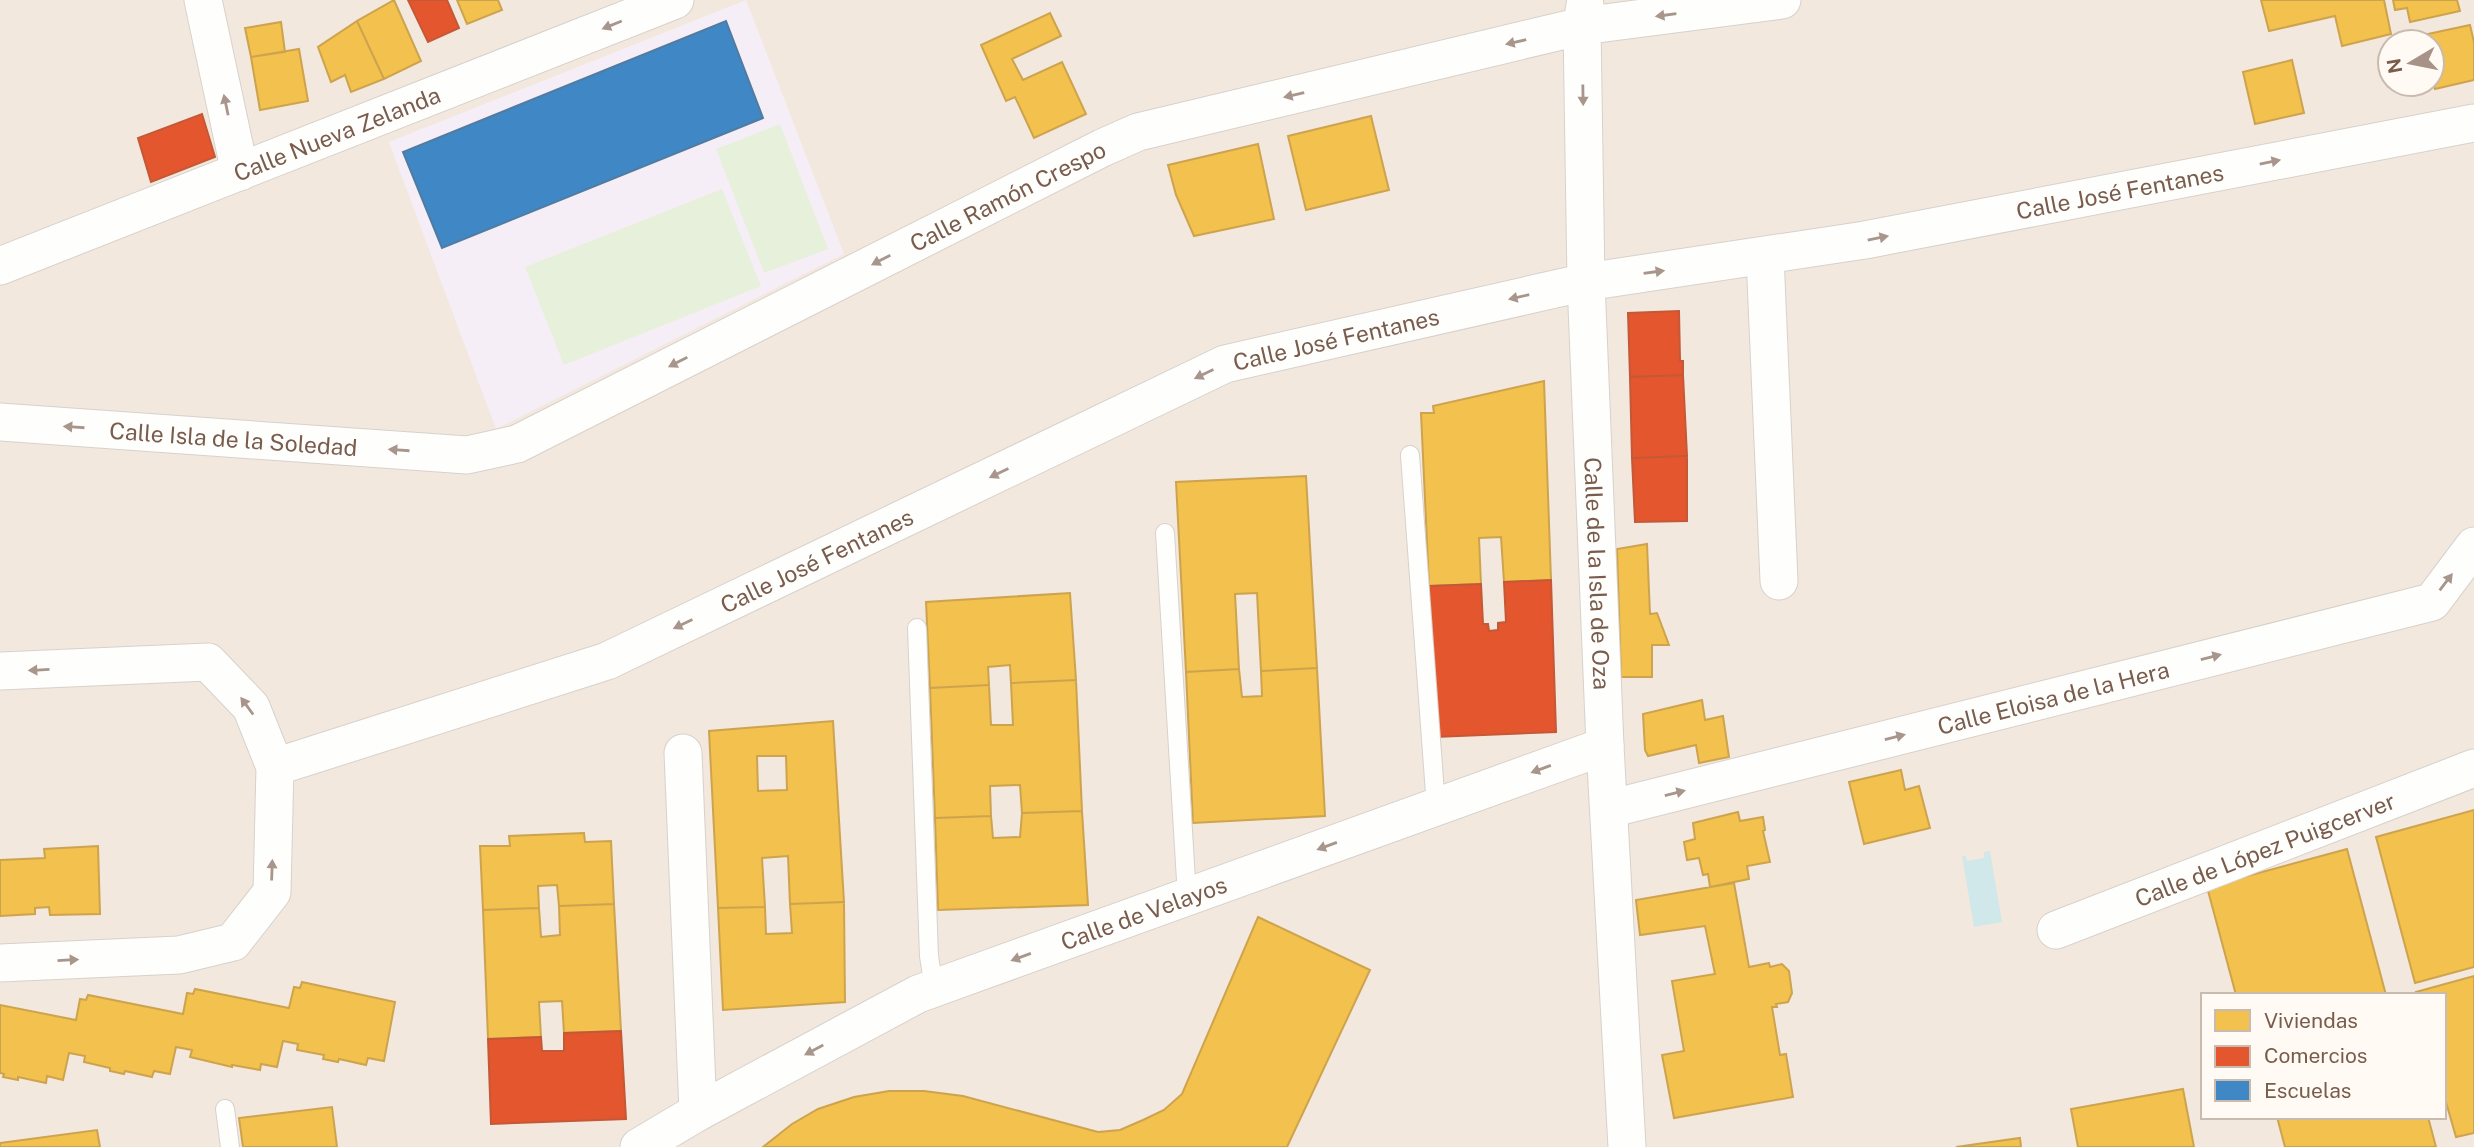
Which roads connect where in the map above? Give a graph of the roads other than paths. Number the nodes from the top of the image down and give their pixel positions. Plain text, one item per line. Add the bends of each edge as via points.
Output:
1 (203, 0) edge
2 (675, 0) edge
3 (1782, 0) edge
4 (1584, 13) edge
5 (2474, 123) edge
6 (240, 172) junction
7 (1765, 256) junction
8 (0, 265) edge
9 (1586, 282) junction
10 (0, 422) edge
11 (467, 455) joint
12 (1410, 455) dead end
13 (1165, 533) dead end
14 (2474, 546) edge
15 (1779, 581) dead end
16 (917, 628) dead end
17 (0, 671) edge
18 (1605, 746) junction
19 (683, 753) dead end
20 (275, 767) junction
21 (2474, 768) edge
22 (1436, 807) junction
23 (1609, 809) junction
24 (1187, 897) junction
25 (2056, 930) dead end
26 (0, 963) edge
27 (934, 988) junction
28 (225, 1109) dead end
29 (698, 1112) junction
30 (230, 1147) edge
31 (639, 1147) edge
32 (1627, 1147) edge

6 -> 1 street
2 -> 6 street, Calle Nueva Zelanda
3 -> 4 street, Calle Ramón Crespo
4 -> 9 street, Calle de la Isla de Oza
4 -> 11 street, Calle Ramón Crespo via 1138,132 517,444
7 -> 5 street, Calle José Fentanes
6 - 8 street, Calle Nueva Zelanda
9 -> 7 street, Calle José Fentanes
7 - 15 street
9 - 18 street, Calle de la Isla de Oza
9 -> 20 street, Calle José Fentanes via 1225,364 607,661
11 -> 10 street, Calle Isla de la Soledad
12 - 22 lane
13 - 24 lane
23 -> 14 street, Calle Eloisa de la Hera via 2432,602
16 - 27 lane
20 -> 17 street via 251,707 208,662
18 -> 22 street, Calle de Velayos
18 - 23 street, Calle de la Isla de Oza
19 - 29 street
26 -> 20 street via 179,955 233,942 272,892
21 - 25 street, Calle de López Puigcerver
22 -> 24 street, Calle de Velayos
23 - 32 street, Calle de la Isla de Oza
24 -> 27 street, Calle de Velayos
27 -> 29 street, Calle de Velayos
28 - 30 lane
29 - 31 street, Calle de Velayos

